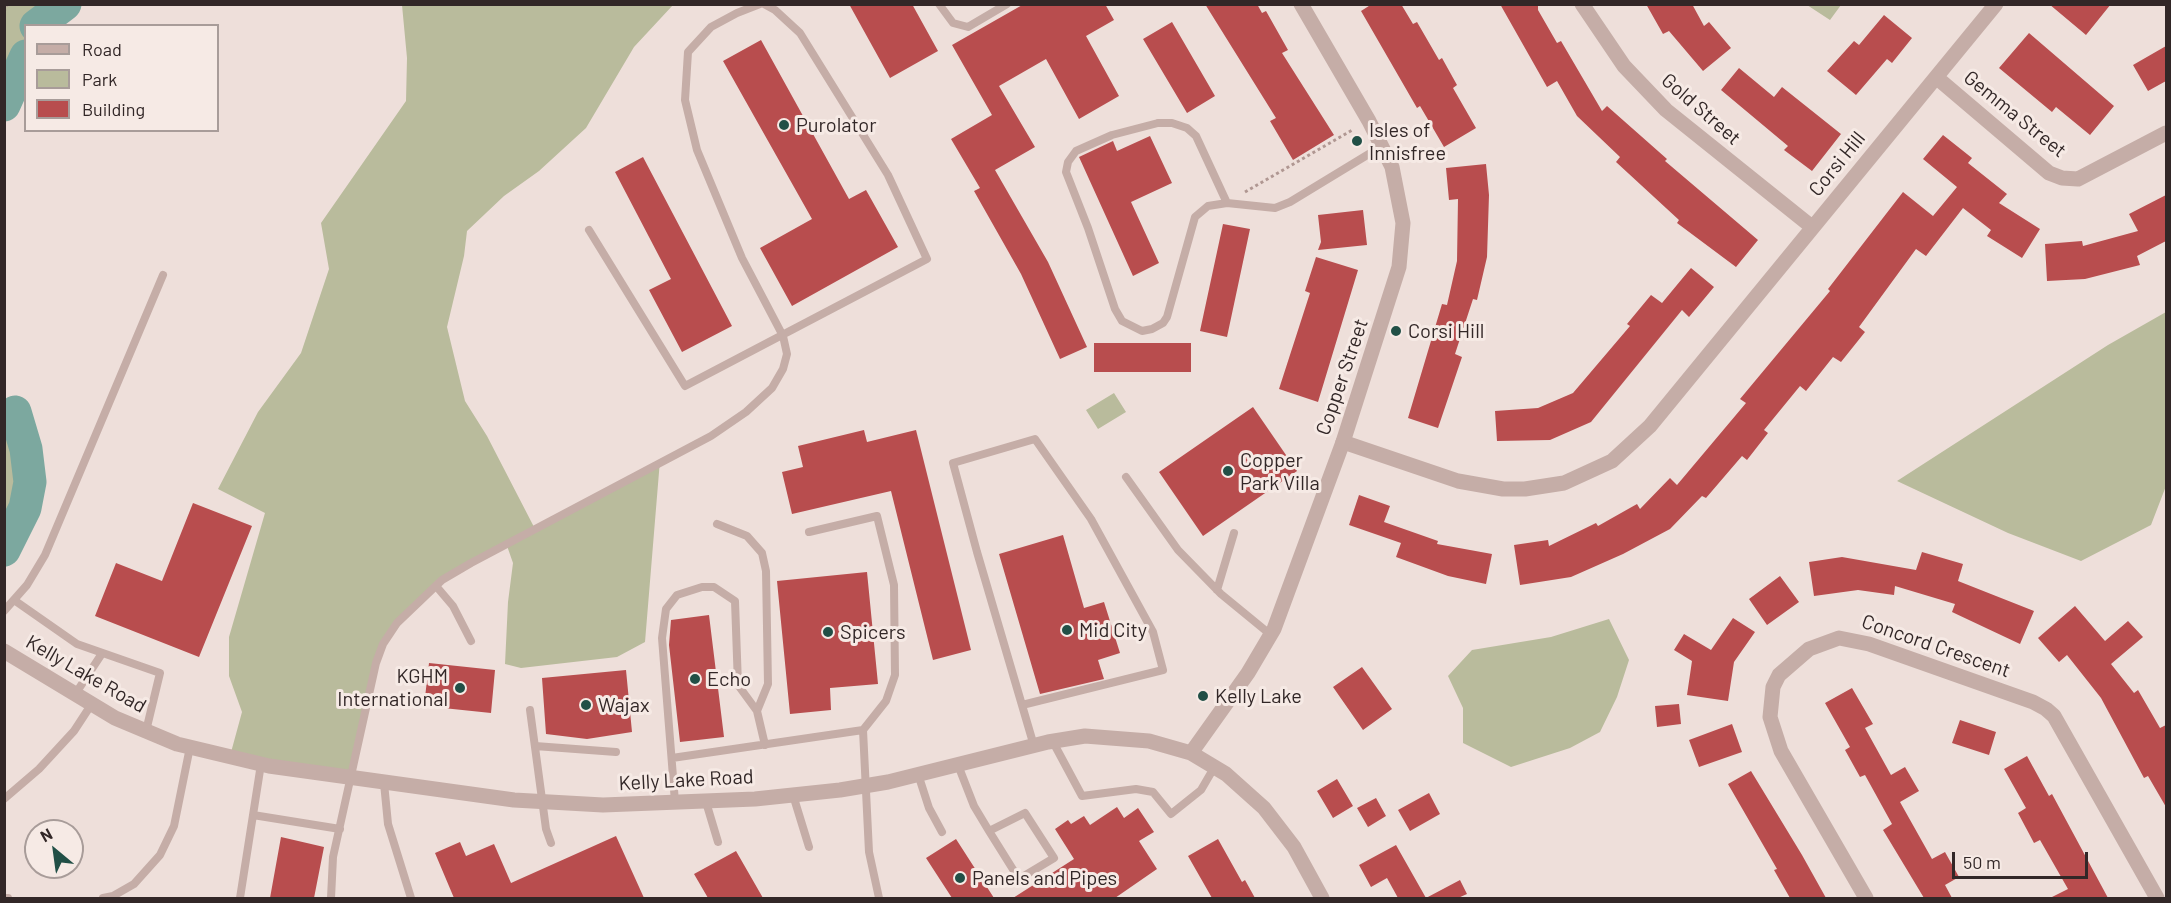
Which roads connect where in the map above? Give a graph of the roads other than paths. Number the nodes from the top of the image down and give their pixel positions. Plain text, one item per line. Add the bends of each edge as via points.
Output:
1 (762, 4) edge
2 (939, 4) edge
3 (1007, 4) edge
4 (1301, 4) edge
5 (1582, 4) edge
6 (1996, 4) edge
7 (1936, 77) junction
8 (2166, 133) edge
9 (1383, 146) junction
10 (1227, 202) junction
11 (1812, 227) junction
12 (589, 230) dead end
13 (163, 275) dead end
14 (783, 336) junction
15 (1343, 442) junction
16 (1126, 477) dead end
17 (717, 524) dead end
18 (809, 532) dead end
19 (1234, 533) dead end
20 (436, 586) junction
21 (1217, 590) junction
22 (15, 600) junction
23 (4, 611) edge
24 (1271, 635) junction
25 (471, 641) dead end
26 (4, 651) edge
27 (101, 655) junction
28 (74, 696) junction
29 (91, 705) junction
30 (1022, 705) junction
31 (530, 710) dead end
32 (757, 711) junction
33 (863, 730) junction
34 (146, 731) junction
35 (1053, 742) junction
36 (765, 745) junction
37 (535, 746) junction
38 (1034, 746) junction
39 (190, 747) junction
40 (616, 752) dead end
41 (1191, 753) junction
42 (672, 758) junction
43 (261, 764) junction
44 (958, 765) junction
45 (1215, 766) junction
46 (918, 774) junction
47 (351, 778) junction
48 (384, 783) junction
49 (866, 785) junction
50 (793, 795) junction
51 (4, 799) edge
52 (542, 801) junction
53 (706, 802) junction
54 (675, 804) junction
55 (253, 815) junction
56 (340, 829) junction
57 (989, 831) junction
58 (942, 832) dead end
59 (718, 842) dead end
60 (551, 843) dead end
61 (809, 848) dead end
62 (103, 898) edge
63 (240, 898) edge
64 (331, 898) edge
65 (411, 898) edge
66 (879, 898) edge
67 (1322, 898) edge
68 (1866, 898) edge
69 (2157, 898) edge

1 - 14 lane via 711,27 688,52 685,100 697,150 742,258
1 - 14 lane via 775,10 800,33 888,176 927,259
2 - 3 lane via 954,23 968,27
4 - 9 street, Copper Street
5 - 11 street, Gold Street via 1624,66 1666,110
6 - 7 street, Corsi Hill
7 - 8 street, Gemma Street via 2041,166 2062,178 2078,179
7 - 11 street, Corsi Hill
9 - 10 lane via 1275,208
9 - 15 street, Copper Street via 1401,204 1399,267
10 - 10 lane via 1196,136 1172,123 1113,135 1076,151 1066,172 1115,309 1122,321 1142,331 1163,323 1167,317 1195,217 1208,206
11 - 15 street, Corsi Hill via 1650,426 1625,452 1595,471 1545,487 1503,489 1458,481
12 - 14 lane via 685,386
13 - 22 lane via 45,555
14 - 20 lane via 787,354 783,369 772,388 746,412 711,436 471,563
15 - 24 street, Copper Street
16 - 21 lane via 1178,550
17 - 32 lane via 747,536 762,553 766,571 768,684
18 - 33 lane via 877,516 894,585 895,675 886,701
19 - 21 lane
20 - 25 lane via 453,606
20 - 47 lane via 397,623 383,644
21 - 24 lane
22 - 23 lane
22 - 27 lane via 77,644
24 - 41 street, Copper Street
26 - 28 street, Kelly Lake Road
27 - 28 lane
27 - 34 lane via 160,673
28 - 29 street, Kelly Lake Road
29 - 34 street, Kelly Lake Road
29 - 51 lane via 74,731 39,769
30 - 30 lane via 953,463 1035,439 1091,519 1153,632 1162,670
30 - 38 lane
31 - 37 lane
32 - 36 lane
32 - 42 lane via 738,685 735,601 714,587 677,596 666,609 662,638
33 - 36 lane
33 - 49 lane
34 - 39 street, Kelly Lake Road
35 - 38 street, Kelly Lake Road
35 - 41 street, Kelly Lake Road via 1085,736 1119,737
35 - 45 lane via 1082,796 1136,789 1153,792 1171,814 1202,790
36 - 42 lane
37 - 40 lane
37 - 52 lane
38 - 44 street, Kelly Lake Road
39 - 43 street, Kelly Lake Road
39 - 62 lane via 174,826 160,855 134,884
41 - 45 street, Kelly Lake Road
42 - 54 lane
43 - 47 street, Kelly Lake Road
43 - 55 lane
44 - 46 street, Kelly Lake Road
44 - 57 lane
45 - 67 street, Kelly Lake Road via 1263,808 1294,848
46 - 49 street, Kelly Lake Road
46 - 58 lane
47 - 48 street, Kelly Lake Road
47 - 56 lane
48 - 52 street, Kelly Lake Road
48 - 65 lane via 388,824
49 - 50 street, Kelly Lake Road
49 - 66 lane via 869,852
50 - 53 street, Kelly Lake Road
50 - 61 lane
52 - 54 street, Kelly Lake Road
52 - 60 lane
53 - 54 street, Kelly Lake Road
53 - 59 lane
55 - 56 lane
55 - 63 lane
56 - 64 lane via 333,857
57 - 57 lane via 1019,879 1054,858 1025,813
68 - 69 street, Concord Crescent via 1781,751 1770,717 1771,694 1779,675 1809,649 1839,638 1869,644 2046,709 2054,716

